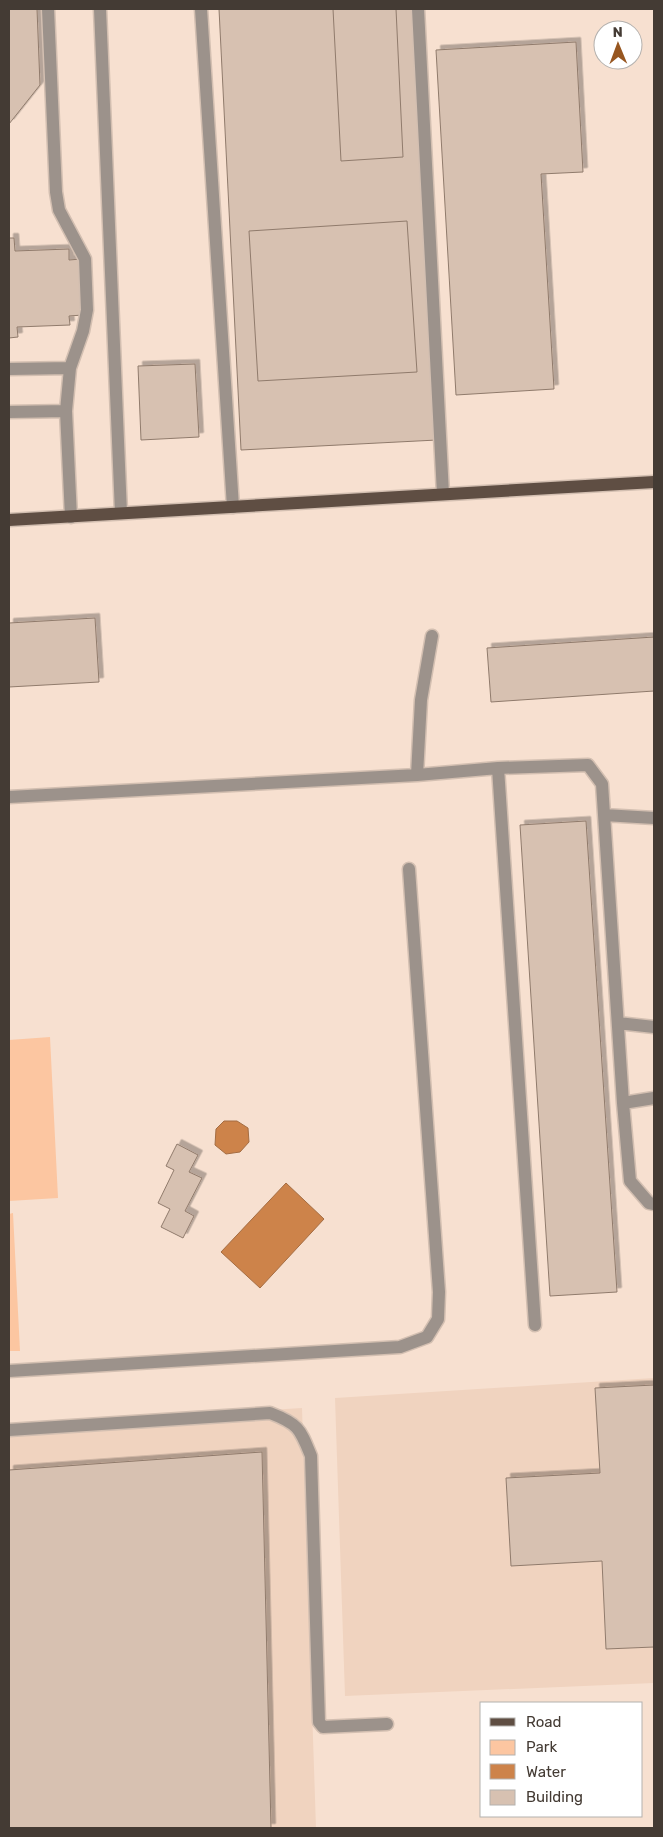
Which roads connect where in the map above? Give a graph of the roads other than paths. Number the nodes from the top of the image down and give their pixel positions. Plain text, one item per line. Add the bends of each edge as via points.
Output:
1 (48, 9) edge
2 (100, 9) edge
3 (201, 9) edge
4 (418, 9) edge
5 (70, 368) junction
6 (9, 369) edge
7 (66, 411) junction
8 (9, 412) edge
9 (654, 482) edge
10 (443, 494) junction
11 (232, 507) junction
12 (121, 513) junction
13 (71, 516) junction
14 (9, 520) edge
15 (432, 636) dead end
16 (498, 768) junction
17 (416, 774) junction
18 (9, 797) edge
19 (604, 816) junction
20 (654, 818) edge
21 (409, 869) dead end
22 (618, 1023) junction
23 (654, 1027) edge
24 (654, 1098) edge
25 (623, 1103) junction
26 (654, 1204) edge
27 (535, 1325) dead end
28 (9, 1371) edge
29 (9, 1430) edge
30 (387, 1724) dead end

1 - 5 lane via 56,192 59,210 85,259 87,310
2 - 12 lane
3 - 11 lane
4 - 10 lane
5 - 6 lane
5 - 7 lane
7 - 8 lane
7 - 13 lane
9 - 10 main road
10 - 11 main road
11 - 12 main road
12 - 13 main road
13 - 14 main road
15 - 17 lane via 421,700
16 - 17 lane
16 - 19 lane via 588,765 602,784
16 - 27 lane
17 - 18 lane
19 - 20 lane
19 - 22 lane
21 - 28 lane via 439,1292 438,1319 427,1337 400,1347
22 - 23 lane
22 - 25 lane
24 - 25 lane
25 - 26 lane via 630,1181 649,1203
29 - 30 lane via 270,1413 288,1420 300,1430 311,1456 319,1722 323,1727

